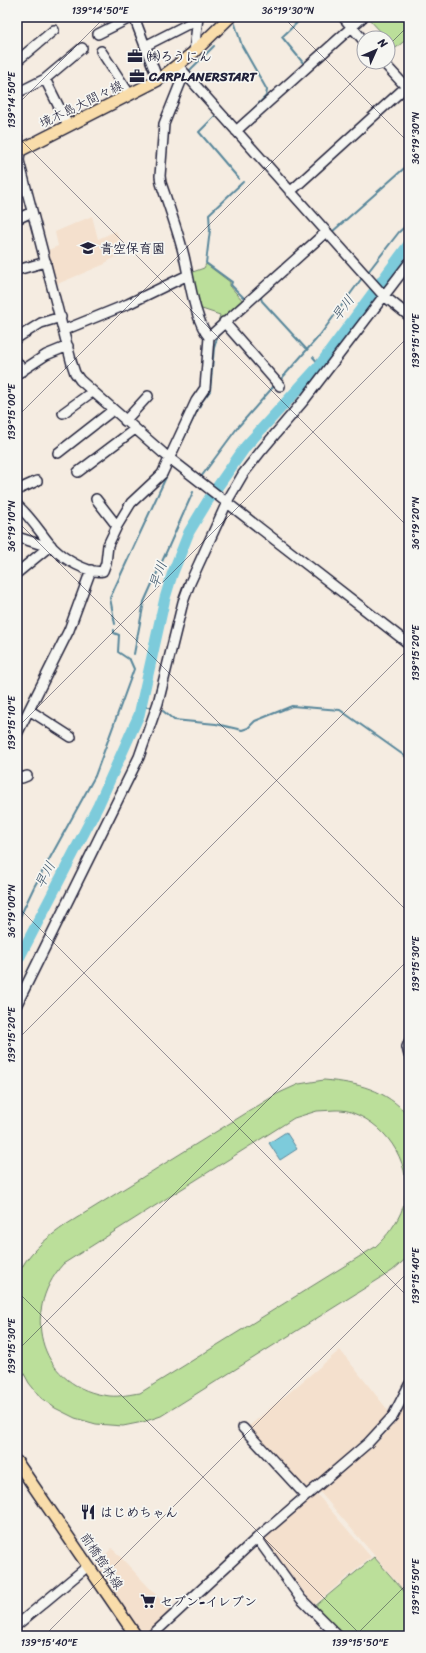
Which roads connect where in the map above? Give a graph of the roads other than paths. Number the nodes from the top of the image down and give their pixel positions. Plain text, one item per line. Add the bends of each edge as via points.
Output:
1 (133, 17) edge
2 (230, 17) edge
3 (343, 17) edge
4 (363, 17) edge
5 (198, 18) edge
6 (352, 27) junction
7 (54, 30) dead end
8 (356, 31) edge
9 (98, 34) dead end
10 (145, 46) junction
11 (82, 48) dead end
12 (101, 51) dead end
13 (194, 52) junction
14 (17, 60) edge
15 (17, 69) edge
16 (181, 70) junction
17 (391, 70) edge
18 (45, 79) junction
19 (158, 80) junction
20 (407, 86) edge
21 (17, 93) edge
22 (130, 95) junction
23 (68, 125) junction
24 (236, 131) junction
25 (17, 136) edge
26 (18, 151) edge
27 (290, 192) junction
28 (32, 212) junction
29 (17, 219) edge
30 (326, 232) junction
31 (46, 262) junction
32 (409, 263) edge
33 (17, 270) edge
34 (188, 275) junction
35 (383, 294) junction
36 (409, 316) edge
37 (61, 317) junction
38 (224, 322) junction
39 (64, 330) junction
40 (209, 337) junction
41 (17, 338) edge
42 (68, 346) junction
43 (17, 362) edge
44 (20, 372) edge
45 (280, 386) dead end
46 (92, 392) junction
47 (148, 396) dead end
48 (113, 410) junction
49 (63, 413) dead end
50 (126, 420) junction
51 (135, 429) junction
52 (58, 453) dead end
53 (169, 458) junction
54 (78, 472) dead end
55 (38, 482) dead end
56 (17, 490) edge
57 (96, 499) dead end
58 (225, 502) junction
59 (17, 505) edge
60 (117, 526) junction
61 (17, 537) edge
62 (50, 546) junction
63 (91, 570) junction
64 (17, 573) edge
65 (409, 644) edge
66 (29, 710) junction
67 (17, 734) edge
68 (71, 737) dead end
69 (17, 775) edge
70 (27, 776) dead end
71 (17, 1004) edge
72 (409, 1042) edge
73 (409, 1055) edge
74 (409, 1385) edge
75 (243, 1428) dead end
76 (17, 1462) edge
77 (305, 1495) junction
78 (257, 1538) junction
79 (88, 1566) junction
80 (17, 1625) edge
81 (136, 1636) edge
82 (151, 1636) edge
83 (338, 1636) edge

1 - 9 street
1 - 10 street
2 - 13 main road, 境木島大間々線
3 - 6 street
4 - 6 street
5 - 10 street
5 - 13 street
6 - 8 street
6 - 24 street
7 - 14 street
10 - 19 street
11 - 18 street
12 - 22 street
13 - 16 main road, 境木島大間々線
14 - 15 street
16 - 19 main road, 境木島大間々線
16 - 24 street
16 - 34 street via 164,124 160,176
17 - 20 street
18 - 21 street
18 - 23 street
19 - 22 main road, 境木島大間々線
20 - 27 street
22 - 23 main road, 境木島大間々線
23 - 26 main road, 境木島大間々線
24 - 27 street
25 - 26 street
26 - 28 street
27 - 30 street
28 - 29 street
28 - 31 street
30 - 35 street
30 - 38 street
31 - 33 street
31 - 37 street
32 - 35 street
34 - 39 street via 128,304
34 - 40 street via 194,302 205,333
35 - 36 street
35 - 58 street via 305,399 243,474
37 - 39 street
37 - 41 street via 41,324
38 - 40 street
38 - 45 street
39 - 42 street
40 - 53 street via 205,388 196,401
42 - 44 street via 46,355
42 - 46 street via 75,374
43 - 44 street
46 - 48 street
46 - 49 street
47 - 50 street
48 - 50 street
48 - 52 street
50 - 51 street
51 - 53 street
51 - 54 street
53 - 58 street
53 - 60 street via 162,474 131,503
55 - 56 street
57 - 60 street
58 - 65 street via 357,601
58 - 71 street via 186,596 158,703 139,757
59 - 62 street via 30,516
60 - 63 street via 108,545 105,568 101,571
61 - 62 street
62 - 63 street
62 - 64 street
63 - 66 street via 69,630
66 - 67 street
66 - 68 street
69 - 70 street via 22,778
72 - 73 street
74 - 77 street via 393,1416 368,1443
75 - 77 street
76 - 79 main road, 前橋館林線
77 - 78 street
78 - 82 street
78 - 83 street via 301,1599
79 - 80 street
79 - 81 main road, 前橋館林線

